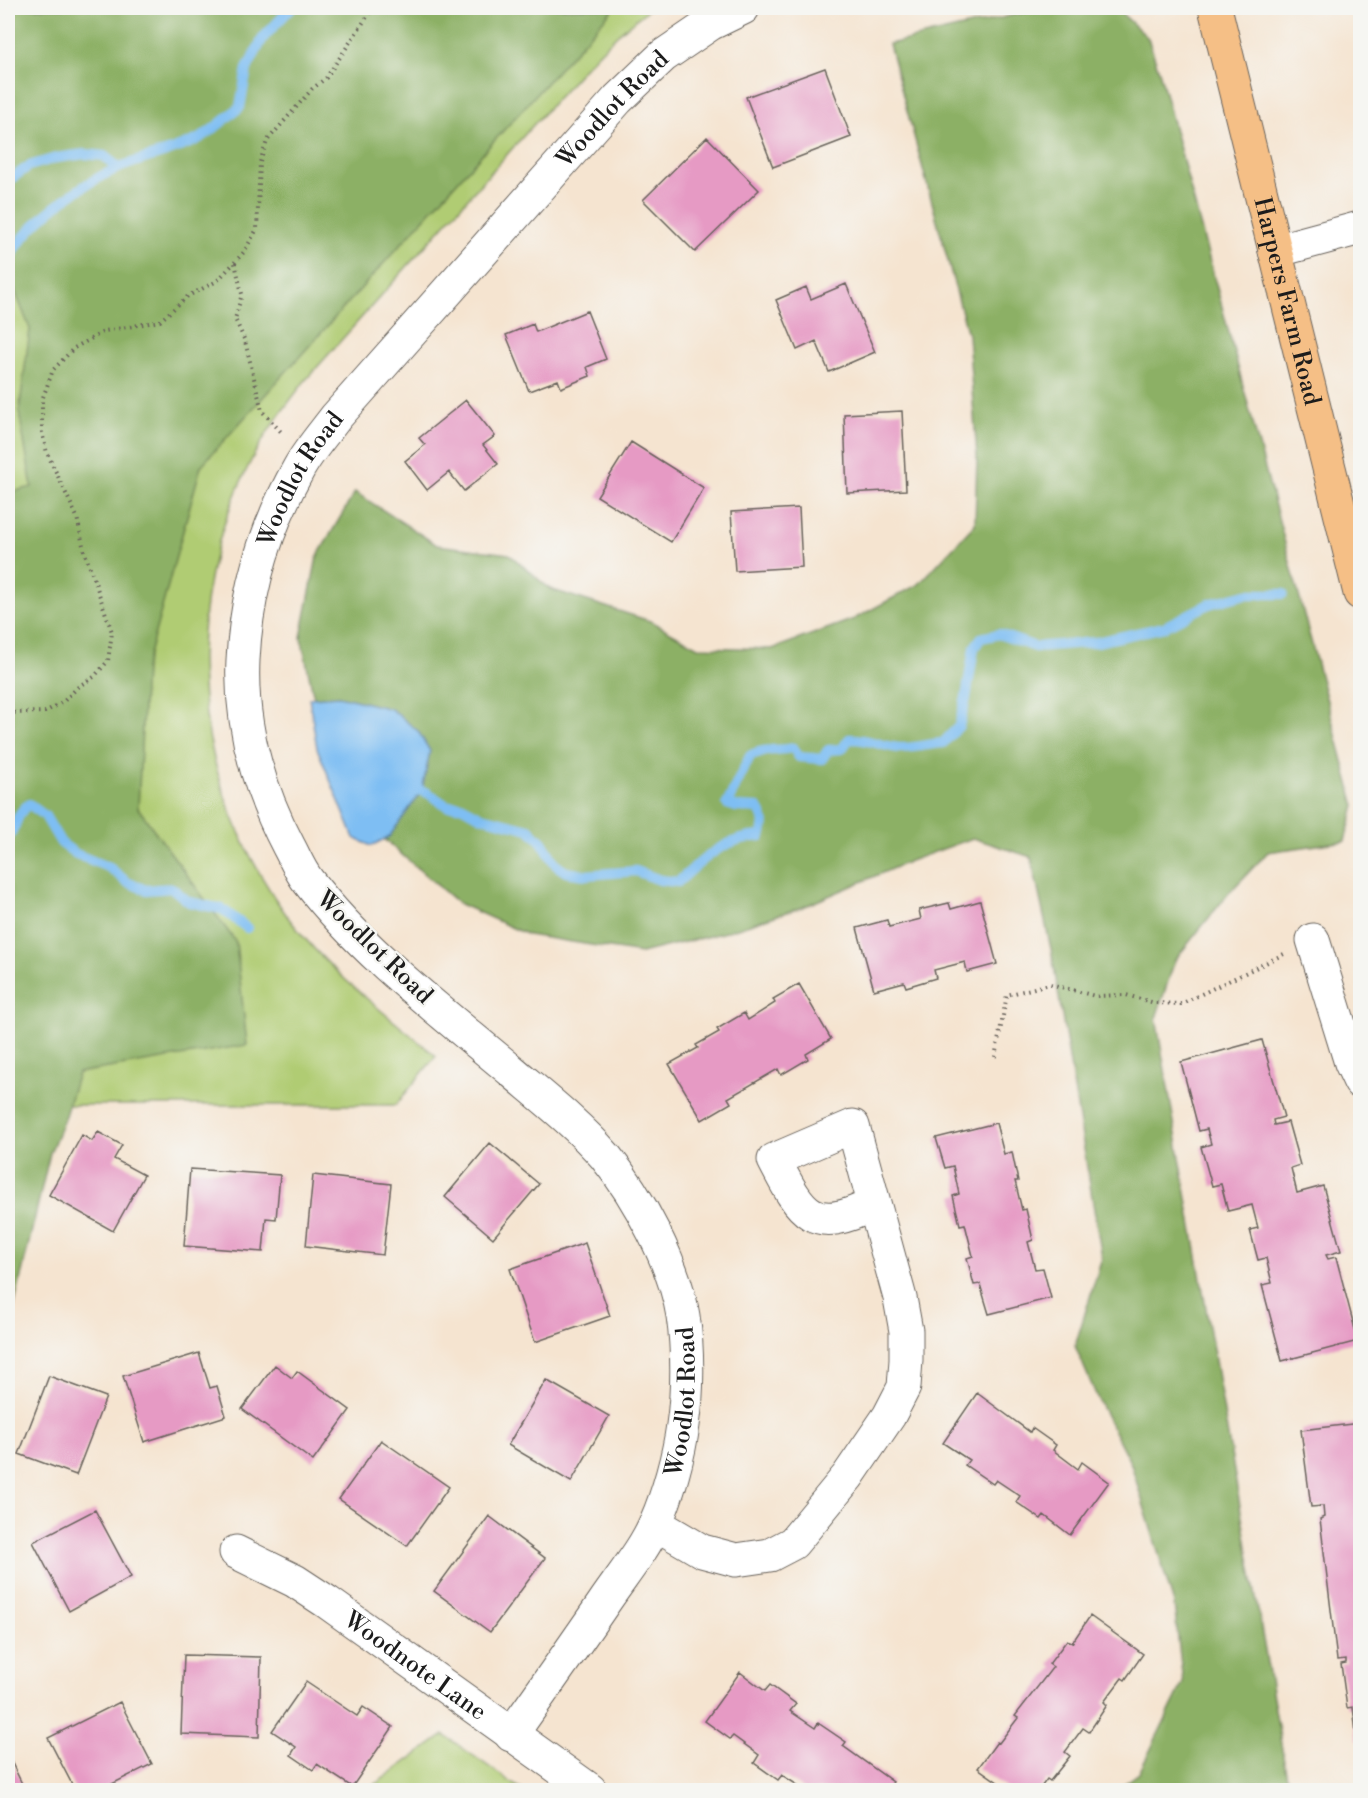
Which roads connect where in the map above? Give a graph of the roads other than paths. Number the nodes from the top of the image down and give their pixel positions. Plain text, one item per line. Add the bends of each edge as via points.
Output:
1 (743, 8) edge
2 (1215, 8) edge
3 (1360, 228) edge
4 (1275, 251) junction
5 (1360, 593) edge
6 (1313, 940) road end
7 (1360, 1082) edge
8 (873, 1204) dead end
9 (656, 1524) junction
10 (236, 1552) dead end
11 (511, 1735) junction
12 (590, 1791) edge

1 - 9 street, Woodlot Road via 663,56 618,99 336,417 304,460 276,514 255,575 244,632 242,686 258,774 276,822 305,878 347,927 397,974 569,1119 606,1158 641,1208 667,1261 683,1315 686,1374 683,1426
2 - 4 main road, Harpers Farm Road
3 - 4 street
4 - 5 main road, Harpers Farm Road
6 - 7 street
8 - 9 street via 906,1331 904,1387 889,1416 848,1476 793,1543 770,1555 736,1560 702,1551
9 - 11 street, Woodlot Road
10 - 11 street, Woodnote Lane via 327,1602
11 - 12 street, Woodnote Lane

